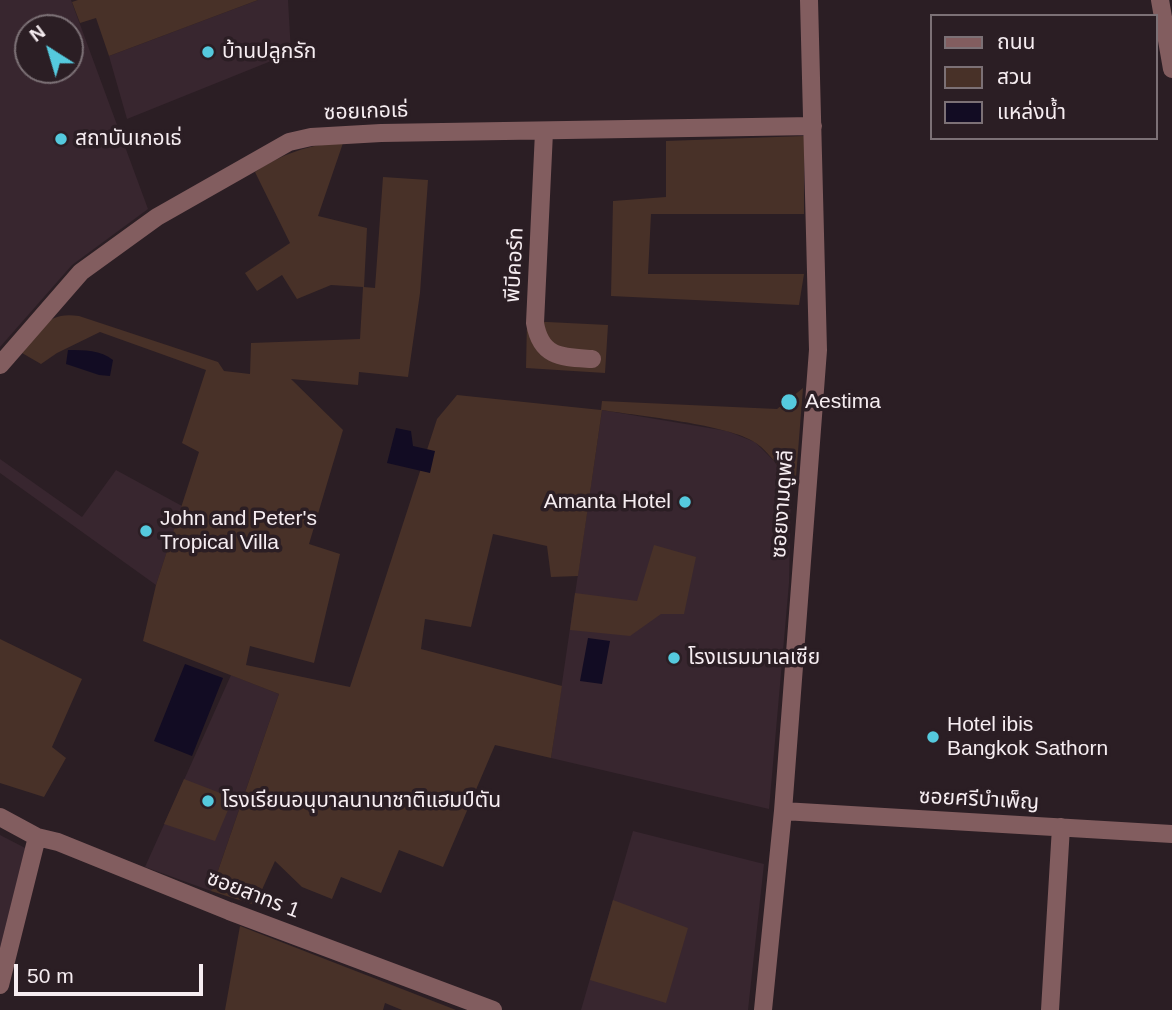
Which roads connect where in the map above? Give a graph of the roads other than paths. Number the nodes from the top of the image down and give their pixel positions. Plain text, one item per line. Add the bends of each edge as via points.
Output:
1 (810, 0) edge
2 (1160, 0) edge
3 (1172, 69) edge
4 (813, 126) junction
5 (544, 132) junction
6 (592, 359) dead end
7 (0, 365) edge
8 (783, 811) junction
9 (0, 817) edge
10 (1061, 827) junction
11 (1172, 834) edge
12 (37, 837) junction
13 (0, 985) edge
14 (493, 1010) edge
15 (763, 1010) edge
16 (1050, 1010) edge

1 - 4 street, ซอยงามดูพลี
2 - 3 street
4 - 5 street, ซอยเกอเธ่
4 - 8 street, ซอยงามดูพลี via 818,350
5 - 6 street, พีบีคอร์ท via 537,337 559,356
5 - 7 street, ซอยเกอเธ่ via 381,133 289,142 127,236 81,272
8 - 10 street, ซอยศรีบำเพ็ญ
8 - 15 street, ซอยงามดูพลี
9 - 12 street, ซอยสาทร 1
10 - 11 street, ซอยศรีบำเพ็ญ
10 - 16 street
12 - 13 street
12 - 14 street, ซอยสาทร 1

